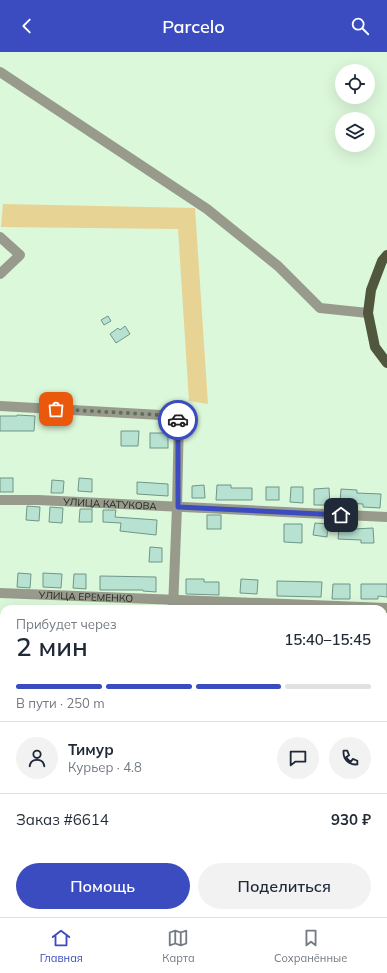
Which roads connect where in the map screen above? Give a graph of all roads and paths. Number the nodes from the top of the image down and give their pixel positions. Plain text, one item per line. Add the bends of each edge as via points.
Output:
1 (0, 72) edge
2 (0, 237) edge
3 (387, 255) edge
4 (0, 274) edge
5 (368, 313) junction
6 (387, 364) edge
7 (0, 406) edge
8 (0, 500) edge
9 (178, 507) junction
10 (387, 517) edge
11 (0, 593) edge
12 (173, 605) edge

1 - 5 street via 206,209 278,266 320,308
2 - 4 street via 20,255
3 - 5 main road via 382,261 372,290
5 - 6 main road via 375,347
7 - 9 street via 178,416
8 - 9 street, УЛИЦА КАТУКОВА
9 - 10 street, УЛИЦА КАТУКОВА
9 - 12 street
11 - 12 street, УЛИЦА ЕРЕМЕНКО

